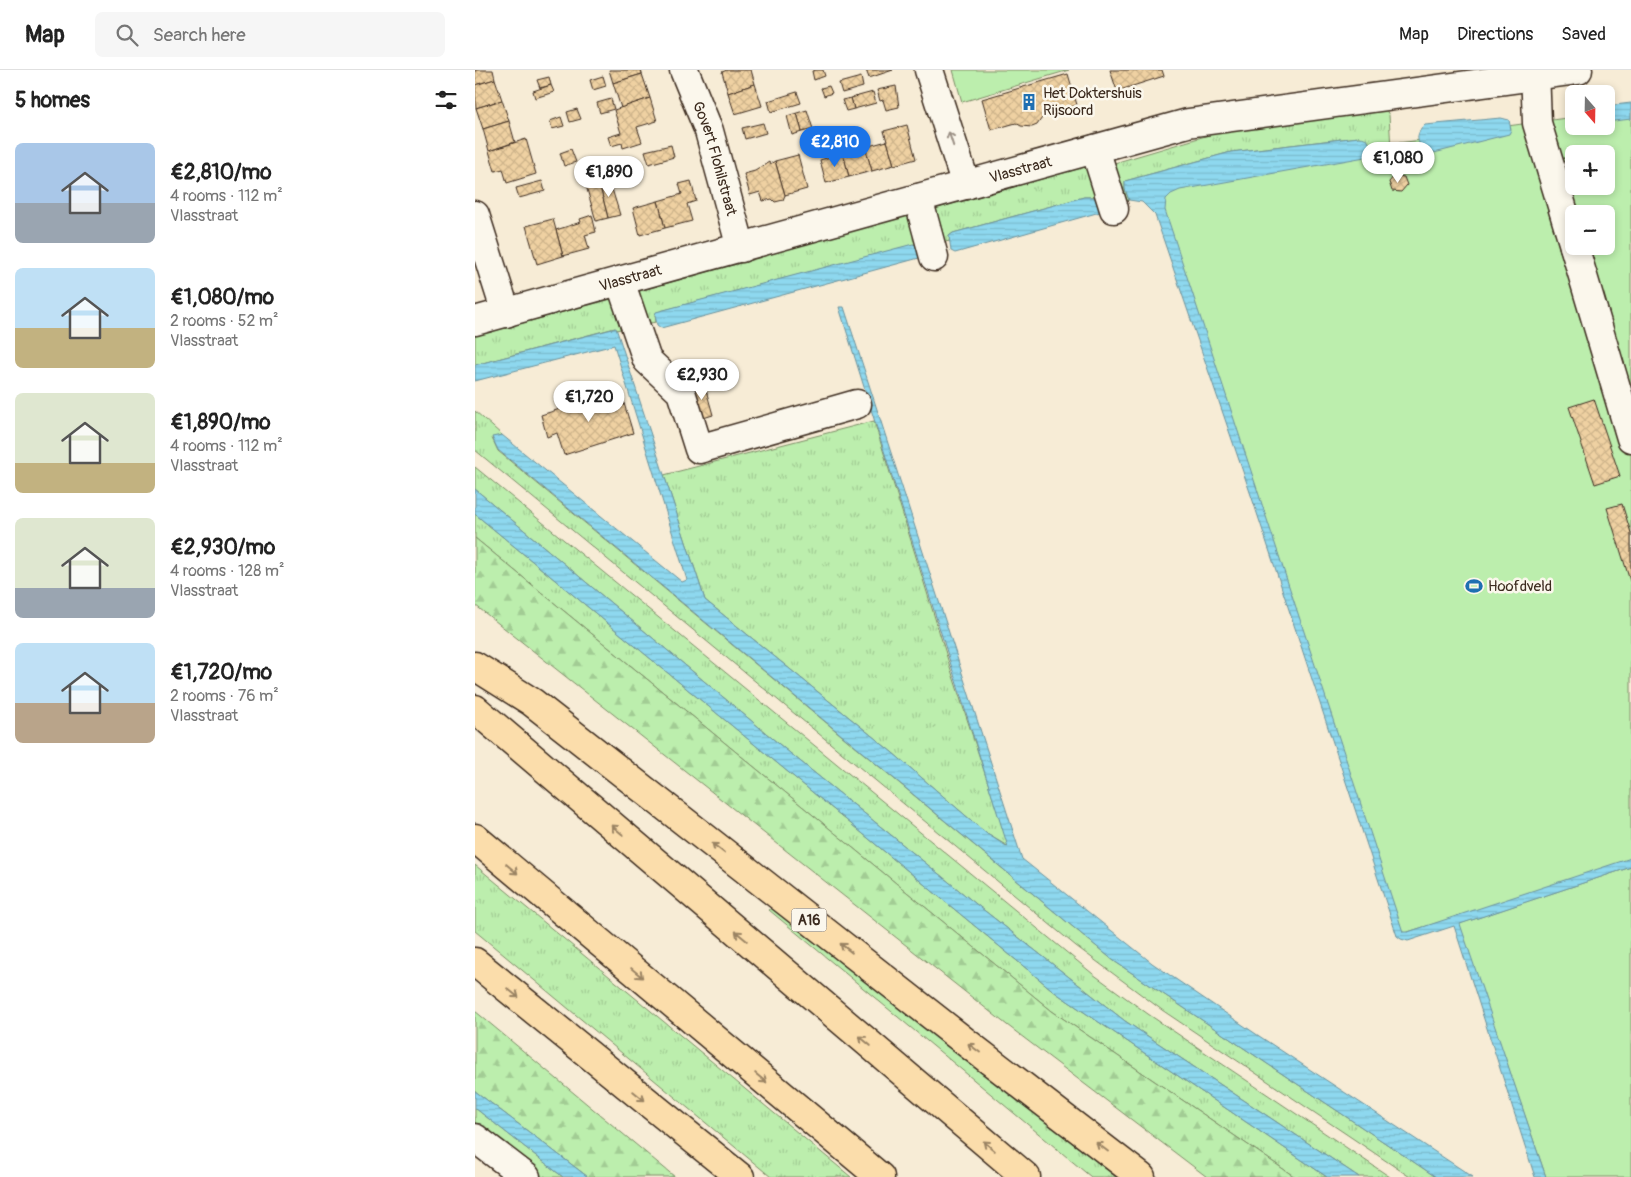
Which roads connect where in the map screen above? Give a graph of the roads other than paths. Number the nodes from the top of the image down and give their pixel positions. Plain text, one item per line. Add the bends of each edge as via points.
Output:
1 (684, 70) edge
2 (929, 70) edge
3 (1578, 70) edge
4 (1535, 73) edge
5 (1095, 149) junction
6 (965, 185) junction
7 (917, 198) junction
8 (1114, 209) dead end
9 (475, 215) edge
10 (1565, 216) edge
11 (741, 248) junction
12 (1577, 255) edge
13 (934, 257) dead end
14 (620, 281) junction
15 (506, 312) junction
16 (475, 320) edge
17 (857, 404) dead end
18 (1631, 438) edge
19 (475, 666) edge
20 (475, 709) edge
21 (475, 838) edge
22 (475, 962) edge
23 (660, 1113) junction
24 (475, 1138) edge
25 (526, 1177) edge
26 (715, 1177) edge
27 (741, 1177) edge
28 (880, 1177) edge
29 (1026, 1177) edge
30 (1141, 1177) edge

1 - 11 street, Govert Flohilstraat via 709,131
6 -> 2 street
3 - 4 street, Vlasstraat
4 - 5 street, Vlasstraat via 1188,123
4 - 10 street via 1537,124
5 - 6 street, Vlasstraat
5 - 8 street
6 - 7 street, Vlasstraat
7 - 11 street, Vlasstraat
7 - 13 street
9 - 15 street
11 - 14 street, Vlasstraat
12 - 18 street
14 - 15 street, Vlasstraat
14 - 17 street via 647,360 681,392 699,449
15 - 16 street, Vlasstraat
30 -> 19 highway, A16 via 532,702
29 -> 20 highway
21 -> 28 highway
22 -> 23 highway
23 - 26 highway
23 - 27 highway
24 - 25 street

